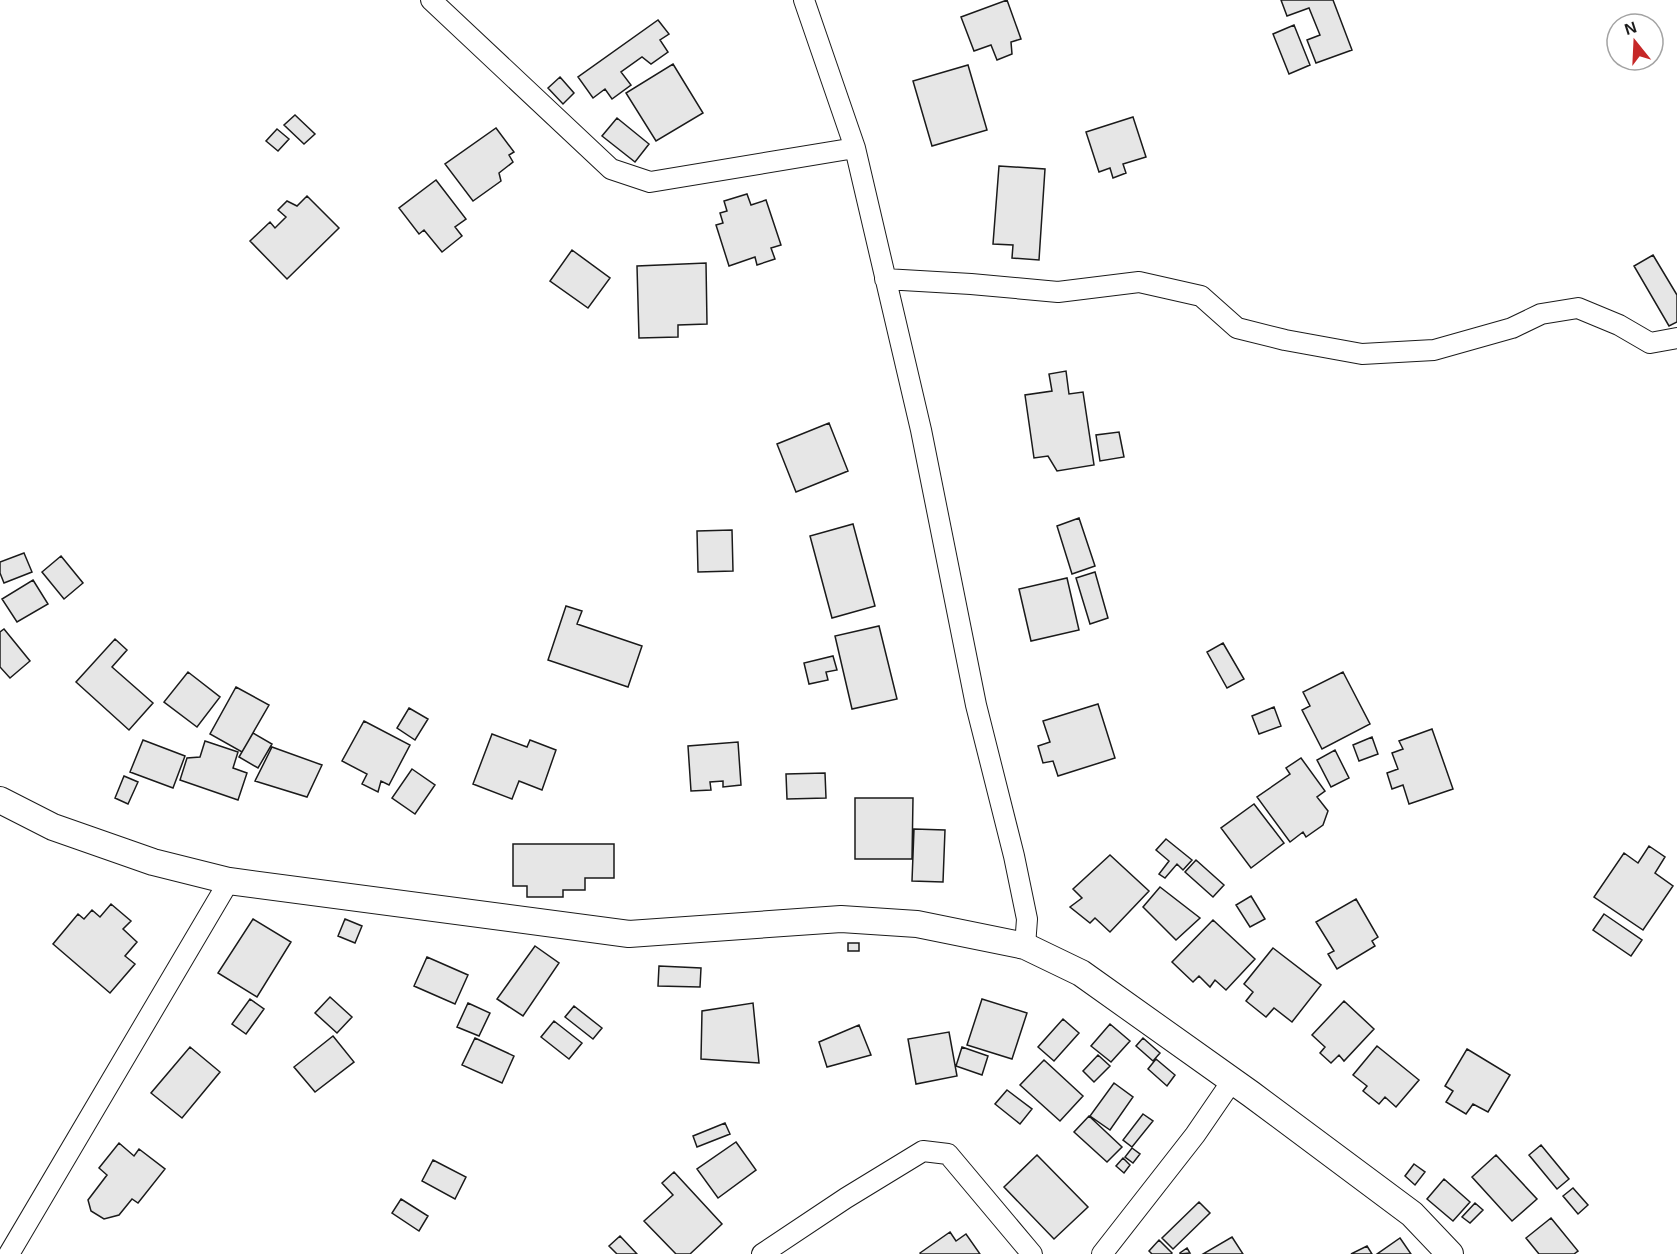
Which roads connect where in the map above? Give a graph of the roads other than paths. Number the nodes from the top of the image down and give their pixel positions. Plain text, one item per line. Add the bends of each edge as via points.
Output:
1 (431, 0) edge
2 (804, 0) edge
3 (855, 148) junction
4 (885, 279) junction
5 (1677, 338) edge
6 (0, 800) edge
7 (229, 881) junction
8 (1025, 946) junction
9 (1232, 1081) junction
10 (9, 1254) edge
11 (762, 1254) edge
12 (1032, 1254) edge
13 (1102, 1254) edge
14 (1450, 1254) edge

1 - 3 street via 611,169 650,182
2 - 3 street
3 - 4 street
4 - 5 street via 1058,292 1139,282 1201,296 1237,328 1362,354 1434,350 1512,328 1540,314 1578,308 1650,343
4 - 8 street via 921,430 976,705 1017,866 1027,919
6 - 7 street via 53,827 153,862
7 - 8 street via 629,934 841,919 917,924
7 - 10 street
8 - 9 street via 1081,973
9 - 13 street
9 - 14 street via 1412,1214
11 - 12 street via 923,1151 948,1154

